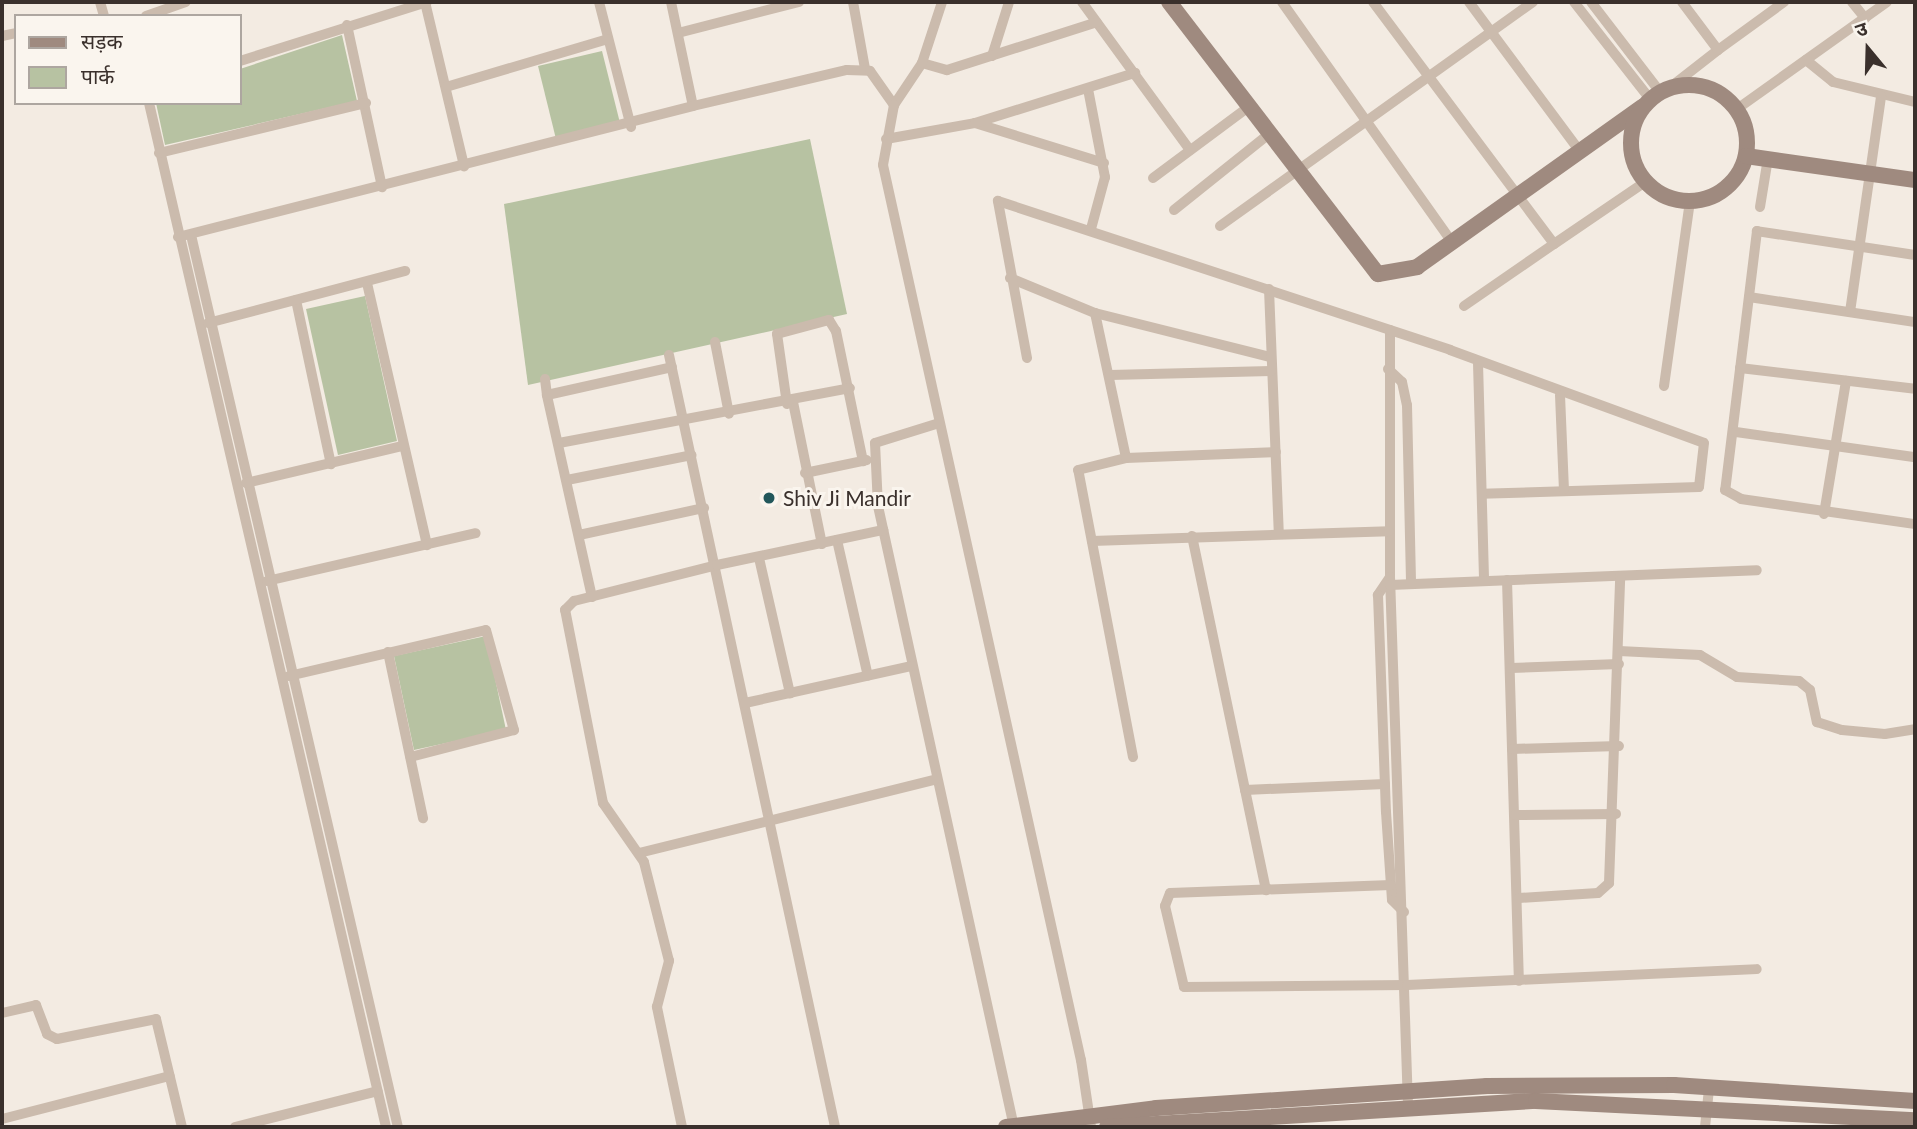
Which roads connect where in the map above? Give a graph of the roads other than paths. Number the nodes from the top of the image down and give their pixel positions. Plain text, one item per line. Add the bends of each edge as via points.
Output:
1 (186, 2) edge
2 (426, 2) edge
3 (598, 2) edge
4 (671, 2) edge
5 (799, 2) edge
6 (853, 2) edge
7 (933, 2) edge
8 (942, 2) edge
9 (1009, 2) edge
10 (1082, 2) edge
11 (1282, 2) edge
12 (1373, 2) edge
13 (1469, 2) edge
14 (1533, 2) edge
15 (1574, 2) edge
16 (1591, 2) edge
17 (1682, 2) edge
18 (1784, 2) edge
19 (1852, 2) edge
20 (1887, 2) edge
21 (1176, 4) edge
22 (1770, 6) edge
23 (152, 14) edge
24 (937, 16) junction
25 (1865, 19) junction
26 (1097, 22) junction
27 (347, 25) junction
28 (1490, 32) junction
29 (678, 33) junction
30 (608, 39) junction
31 (1718, 50) junction
32 (992, 56) junction
33 (242, 60) edge
34 (1806, 60) junction
35 (922, 63) junction
36 (865, 69) junction
37 (1135, 73) junction
38 (1426, 77) junction
39 (446, 87) junction
40 (1088, 89) junction
41 (1881, 96) junction
42 (1655, 97) junction
43 (1915, 102) edge
44 (366, 103) junction
45 (149, 105) edge
46 (894, 105) junction
47 (693, 106) junction
48 (1250, 106) junction
49 (1737, 109) junction
50 (975, 123) junction
51 (1367, 123) junction
52 (631, 127) junction
53 (1270, 133) junction
54 (886, 139) junction
55 (1190, 150) junction
56 (1578, 150) junction
57 (159, 153) junction
58 (1746, 156) junction
59 (1768, 158) junction
60 (1104, 163) junction
61 (464, 166) junction
62 (1298, 169) junction
63 (1872, 172) junction
64 (1153, 178) dead end
65 (1915, 180) edge
66 (1646, 182) junction
67 (382, 187) junction
68 (1516, 195) junction
69 (1690, 202) junction
70 (1760, 207) dead end
71 (1174, 211) dead end
72 (1220, 226) dead end
73 (1091, 229) junction
74 (191, 235) junction
75 (178, 237) junction
76 (1451, 241) junction
77 (1554, 244) junction
78 (1862, 248) junction
79 (1915, 255) edge
80 (405, 271) dead end
81 (1010, 278) junction
82 (367, 283) junction
83 (1269, 289) junction
84 (1749, 297) junction
85 (296, 300) junction
86 (1464, 306) dead end
87 (1095, 313) junction
88 (1850, 313) junction
89 (213, 322) junction
90 (1915, 322) edge
91 (201, 324) junction
92 (1390, 330) junction
93 (715, 342) dead end
94 (1270, 357) junction
95 (1027, 358) dead end
96 (1478, 363) junction
97 (1740, 368) junction
98 (1388, 369) junction
99 (1271, 371) junction
100 (1110, 375) junction
101 (545, 379) dead end
102 (1846, 381) junction
103 (1664, 386) dead end
104 (850, 388) junction
105 (1915, 389) edge
106 (547, 394) junction
107 (1560, 394) junction
108 (790, 403) junction
109 (729, 414) junction
110 (683, 417) junction
111 (936, 424) junction
112 (1736, 432) junction
113 (559, 443) junction
114 (403, 446) junction
115 (1835, 447) junction
116 (1276, 452) junction
117 (692, 456) junction
118 (1915, 457) edge
119 (1126, 458) junction
120 (868, 460) junction
121 (331, 464) junction
122 (805, 473) junction
123 (567, 480) junction
124 (250, 482) junction
125 (237, 485) junction
126 (1564, 489) junction
127 (1482, 494) junction
128 (704, 508) junction
129 (1825, 514) junction
130 (1915, 524) edge
131 (883, 530) junction
132 (1389, 531) junction
133 (476, 533) dead end
134 (1279, 533) junction
135 (579, 535) junction
136 (1192, 536) junction
137 (837, 540) junction
138 (1092, 541) junction
139 (822, 544) junction
140 (427, 545) junction
141 (759, 558) junction
142 (717, 565) junction
143 (1757, 570) dead end
144 (1620, 576) junction
145 (272, 579) junction
146 (1484, 580) junction
147 (1507, 580) junction
148 (1390, 581) junction
149 (259, 583) junction
150 (1411, 584) junction
151 (592, 597) junction
152 (1619, 651) junction
153 (388, 652) junction
154 (1619, 664) junction
155 (912, 666) junction
156 (1511, 668) junction
157 (294, 674) junction
158 (868, 676) junction
159 (280, 678) junction
160 (790, 693) junction
161 (745, 703) junction
162 (1915, 729) edge
163 (1619, 746) junction
164 (1512, 748) junction
165 (410, 757) junction
166 (1133, 757) dead end
167 (934, 780) junction
168 (1385, 784) junction
169 (1245, 790) junction
170 (1616, 814) junction
171 (1515, 815) junction
172 (423, 818) dead end
173 (771, 824) junction
174 (639, 853) junction
175 (1391, 885) junction
176 (1266, 890) junction
177 (1519, 898) junction
178 (1404, 912) junction
179 (1757, 969) dead end
180 (1519, 981) junction
181 (1407, 985) junction
182 (2, 1013) edge
183 (170, 1076) junction
184 (1709, 1088) junction
185 (377, 1091) junction
186 (1408, 1099) junction
187 (1915, 1101) edge
188 (1706, 1107) junction
189 (2, 1119) edge
190 (1915, 1120) edge
191 (1090, 1121) edge
192 (182, 1127) edge
193 (235, 1127) edge
194 (386, 1127) edge
195 (398, 1127) edge
196 (682, 1127) edge
197 (835, 1127) edge
198 (1012, 1127) edge
199 (1107, 1127) edge
200 (1705, 1127) edge

1 - 23 street
2 - 27 street
2 - 39 street
3 - 30 street
4 - 29 street
5 - 29 street
6 - 36 street
7 - 24 street
8 - 24 street
9 - 32 street
10 - 26 street
11 - 51 street
12 - 38 street
13 - 28 street
14 - 28 street
15 - 42 street
16 - 42 street
17 - 31 street
18 - 22 street
19 - 25 street
20 - 25 street
21 - 48 main road
22 - 31 street
24 - 35 street
25 - 34 street
26 - 32 street
26 - 37 street
27 - 33 street
27 - 44 street
28 - 38 street
28 - 56 street
29 - 47 street
30 - 39 street
30 - 52 street
31 - 42 street
32 - 35 street via 937,71
34 - 41 street via 1833,82
34 - 49 street
35 - 46 street
36 - 46 street
36 - 47 street
37 - 40 street
37 - 55 street
38 - 51 street
38 - 68 street
39 - 61 street
40 - 50 street
40 - 60 street
41 - 43 street
41 - 63 street
42 - 49 main road via 1711,88
42 - 56 main road
42 - 66 main road via 1630,145
44 - 57 street
44 - 67 street
45 - 57 street
46 - 54 street
47 - 52 street
48 - 53 main road
48 - 55 street
49 - 58 main road
50 - 54 street
50 - 60 street
51 - 62 street
51 - 76 street
52 - 61 street
53 - 62 main road
53 - 71 street
54 - 111 street via 883,165
55 - 64 street
56 - 68 main road
57 - 75 street
58 - 59 main road
58 - 69 main road via 1727,187
59 - 63 main road
59 - 70 street
60 - 73 street
61 - 67 street
62 - 72 street
62 - 76 main road via 1378,274 1417,267
63 - 65 main road
63 - 78 street
66 - 69 main road
66 - 77 street
67 - 74 street
68 - 76 main road
68 - 77 street
69 - 103 street
73 - 81 street via 998,201
73 - 83 street
74 - 75 street
74 - 89 street
75 - 91 street
77 - 86 street
78 - 79 street
78 - 84 street via 1757,231
78 - 88 street
80 - 82 street
81 - 87 street
81 - 95 street
82 - 85 street
82 - 114 street
83 - 92 street
83 - 94 street
84 - 88 street
84 - 97 street
85 - 89 street
85 - 121 street
87 - 94 street
87 - 100 street
88 - 90 street
89 - 91 street
89 - 124 street
91 - 125 street
92 - 96 street
92 - 98 street
93 - 109 street
94 - 99 street
96 - 107 street
96 - 127 street
97 - 102 street
97 - 112 street
98 - 132 street
98 - 150 street via 1402,382 1407,405
99 - 100 street
99 - 116 street
100 - 119 street
101 - 106 street
102 - 105 street
102 - 115 street
104 - 108 street
104 - 108 street via 832,322 782,330 777,342
104 - 120 street
106 - 110 street via 670,361
106 - 113 street
107 - 126 street
107 - 126 street via 1704,443 1699,487
108 - 109 street
108 - 122 street
109 - 110 street
110 - 113 street
110 - 117 street
111 - 120 street via 880,439
111 - 191 street
112 - 115 street
112 - 129 street via 1727,495
113 - 123 street
114 - 121 street
114 - 140 street
115 - 118 street
115 - 129 street
116 - 119 street
116 - 134 street
117 - 123 street
117 - 128 street
119 - 138 street via 1077,470
120 - 122 street
120 - 131 street
121 - 124 street
122 - 139 street
123 - 135 street
124 - 125 street
124 - 145 street
125 - 149 street
126 - 127 street
127 - 146 street
128 - 135 street
128 - 142 street
129 - 130 street
131 - 137 street
131 - 155 street
132 - 134 street
132 - 148 street
133 - 140 street
134 - 136 street
135 - 151 street
136 - 138 street
136 - 169 street
137 - 139 street
137 - 158 street
138 - 166 street
139 - 141 street
140 - 145 street
141 - 142 street
141 - 160 street
142 - 151 street
142 - 161 street
143 - 144 street
144 - 147 street
144 - 152 street
145 - 149 street
145 - 157 street
146 - 147 street
146 - 150 street
147 - 156 street
148 - 150 street
148 - 168 street via 1378,595
148 - 178 street
149 - 159 street
151 - 174 street via 567,604 566,618 603,803
152 - 154 street
152 - 162 street via 1700,654 1737,677 1799,681 1810,690 1817,722 1842,730 1885,734
153 - 157 street
153 - 165 street
153 - 165 street via 486,630 515,727 508,736
154 - 156 street
154 - 163 street
155 - 158 street
155 - 167 street
156 - 164 street
157 - 159 street
157 - 195 street
158 - 160 street
159 - 185 street
160 - 161 street
161 - 173 street
163 - 164 street
163 - 170 street
164 - 171 street
165 - 172 street
167 - 173 street
167 - 198 street
168 - 169 street
168 - 175 street
169 - 176 street
170 - 171 street
170 - 177 street via 1606,889
171 - 177 street
173 - 174 street
173 - 197 street
174 - 196 street via 669,961 657,1016
175 - 176 street
175 - 178 street via 1394,909
176 - 181 street via 1166,896 1187,990
177 - 180 street
178 - 181 street
179 - 180 street
180 - 181 street
181 - 186 street
182 - 183 street via 36,1005 47,1034 57,1039 155,1018
183 - 189 street
183 - 192 street
184 - 186 main road
184 - 187 main road
184 - 188 street
185 - 193 street
185 - 194 street
186 - 188 main road
186 - 191 main road
186 - 199 main road
188 - 190 main road
188 - 200 street
191 - 198 main road

